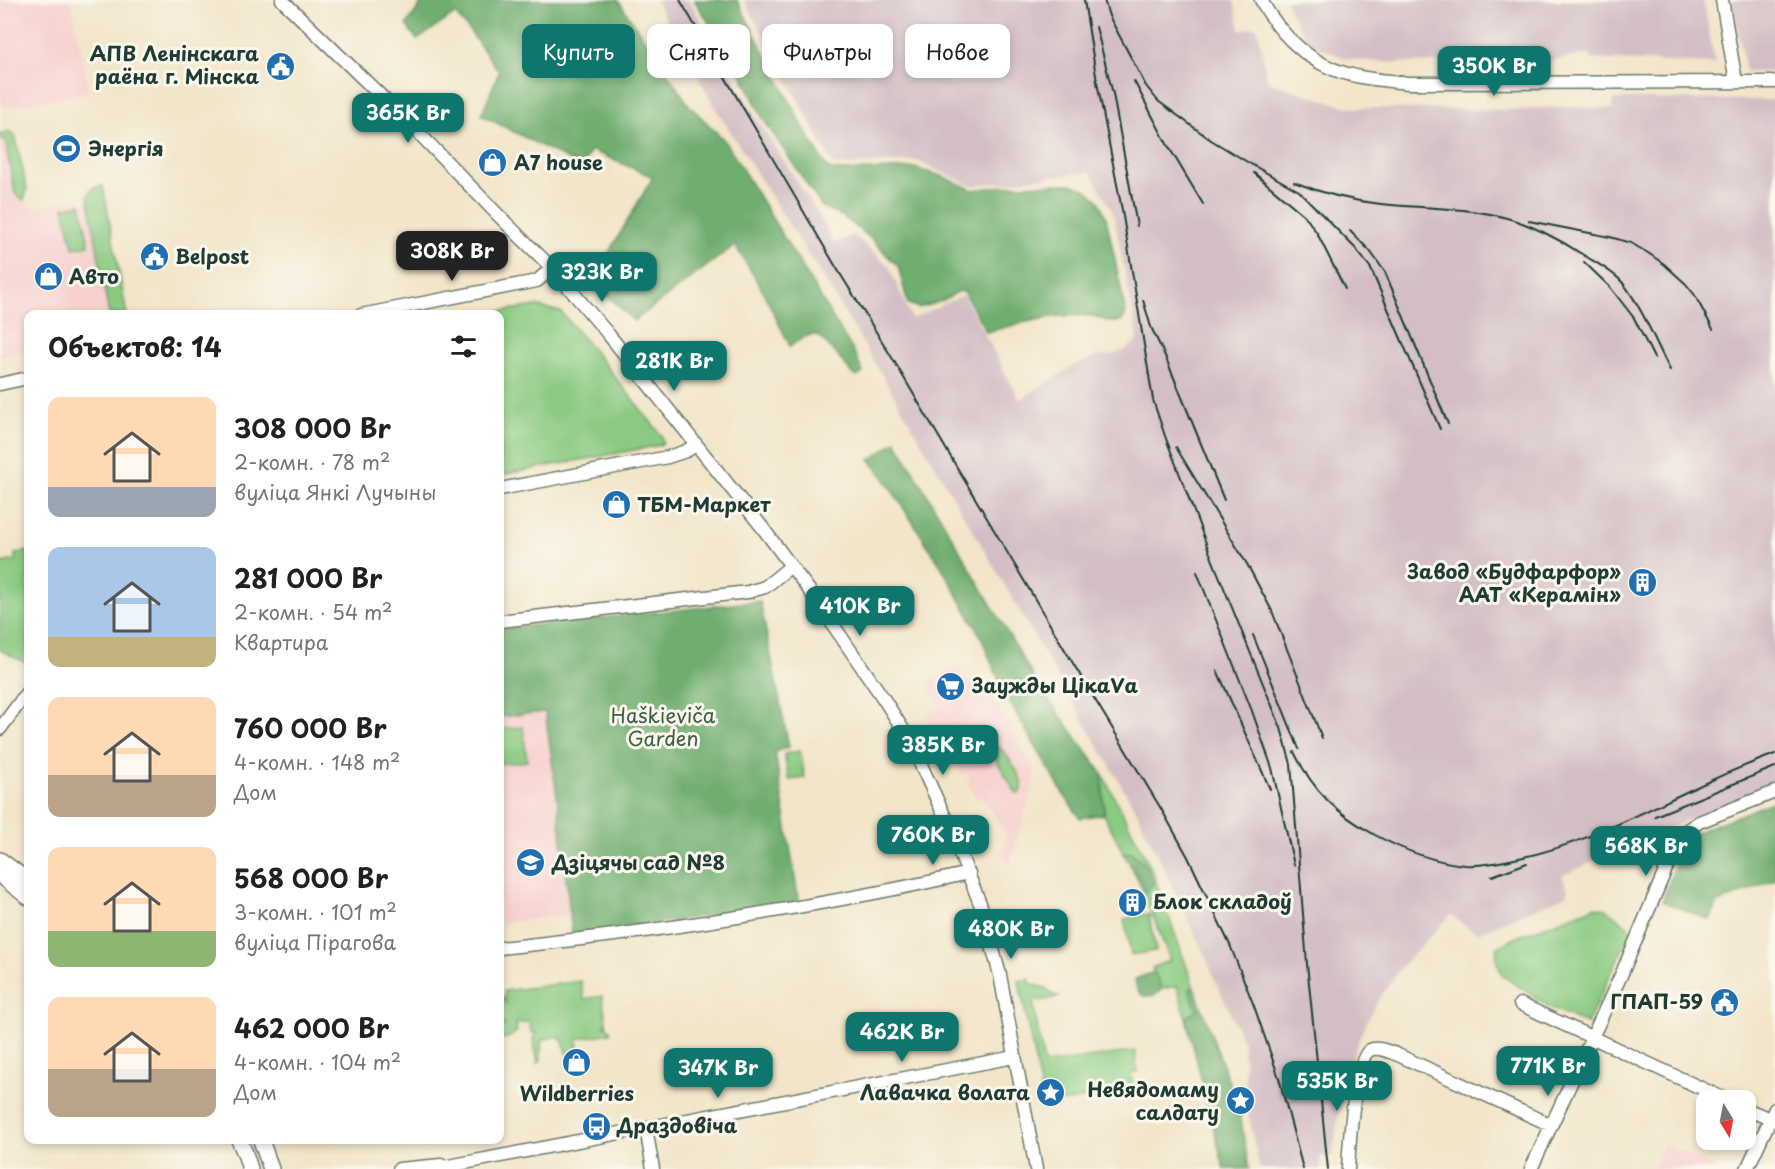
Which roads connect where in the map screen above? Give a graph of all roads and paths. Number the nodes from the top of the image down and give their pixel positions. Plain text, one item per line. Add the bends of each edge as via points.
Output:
1 (282, 0) edge
2 (1261, 0) edge
3 (1722, 0) edge
4 (1736, 82) junction
5 (1775, 82) edge
6 (552, 268) junction
7 (386, 310) edge
8 (24, 379) edge
9 (0, 384) edge
10 (696, 445) junction
11 (504, 488) edge
12 (791, 566) junction
13 (504, 621) edge
14 (24, 696) edge
15 (0, 729) edge
16 (1775, 792) edge
17 (0, 860) edge
18 (969, 873) junction
19 (0, 875) edge
20 (24, 878) edge
21 (24, 894) edge
22 (504, 948) edge
23 (1520, 1004) dead end
24 (1591, 1037) junction
25 (1014, 1057) junction
26 (1705, 1090) edge
27 (1756, 1112) edge
28 (1773, 1117) edge
29 (1551, 1125) junction
30 (646, 1128) junction
31 (242, 1147) edge
32 (263, 1147) edge
33 (452, 1164) junction
34 (244, 1169) edge
35 (250, 1169) edge
36 (271, 1169) edge
37 (279, 1169) edge
38 (399, 1169) edge
39 (433, 1169) edge
40 (653, 1169) edge
41 (1036, 1169) edge
42 (1348, 1169) edge
43 (1531, 1169) edge
44 (1747, 1169) edge

1 - 6 street
2 - 4 street via 1288,39 1307,55 1355,76 1408,83
3 - 4 street
4 - 5 street
6 - 7 street via 537,280
6 - 10 street
8 - 9 street
10 - 11 street via 668,457
10 - 12 street
12 - 13 street via 765,586 748,592
12 - 18 street via 904,732
14 - 15 street
16 - 24 street via 1699,822 1679,838
17 - 20 main road
18 - 22 street via 785,910
18 - 25 street via 1000,975
19 - 21 main road
23 - 24 street
24 - 26 street
24 - 29 street
25 - 30 street
25 - 41 street
27 - 28 street
28 - 44 street
29 - 42 street via 1398,1055 1370,1050 1362,1060 1353,1104
29 - 43 street
30 - 33 street
30 - 40 street
31 - 34 main road
31 - 35 main road
32 - 36 main road
32 - 37 street
33 - 38 street
33 - 39 street

